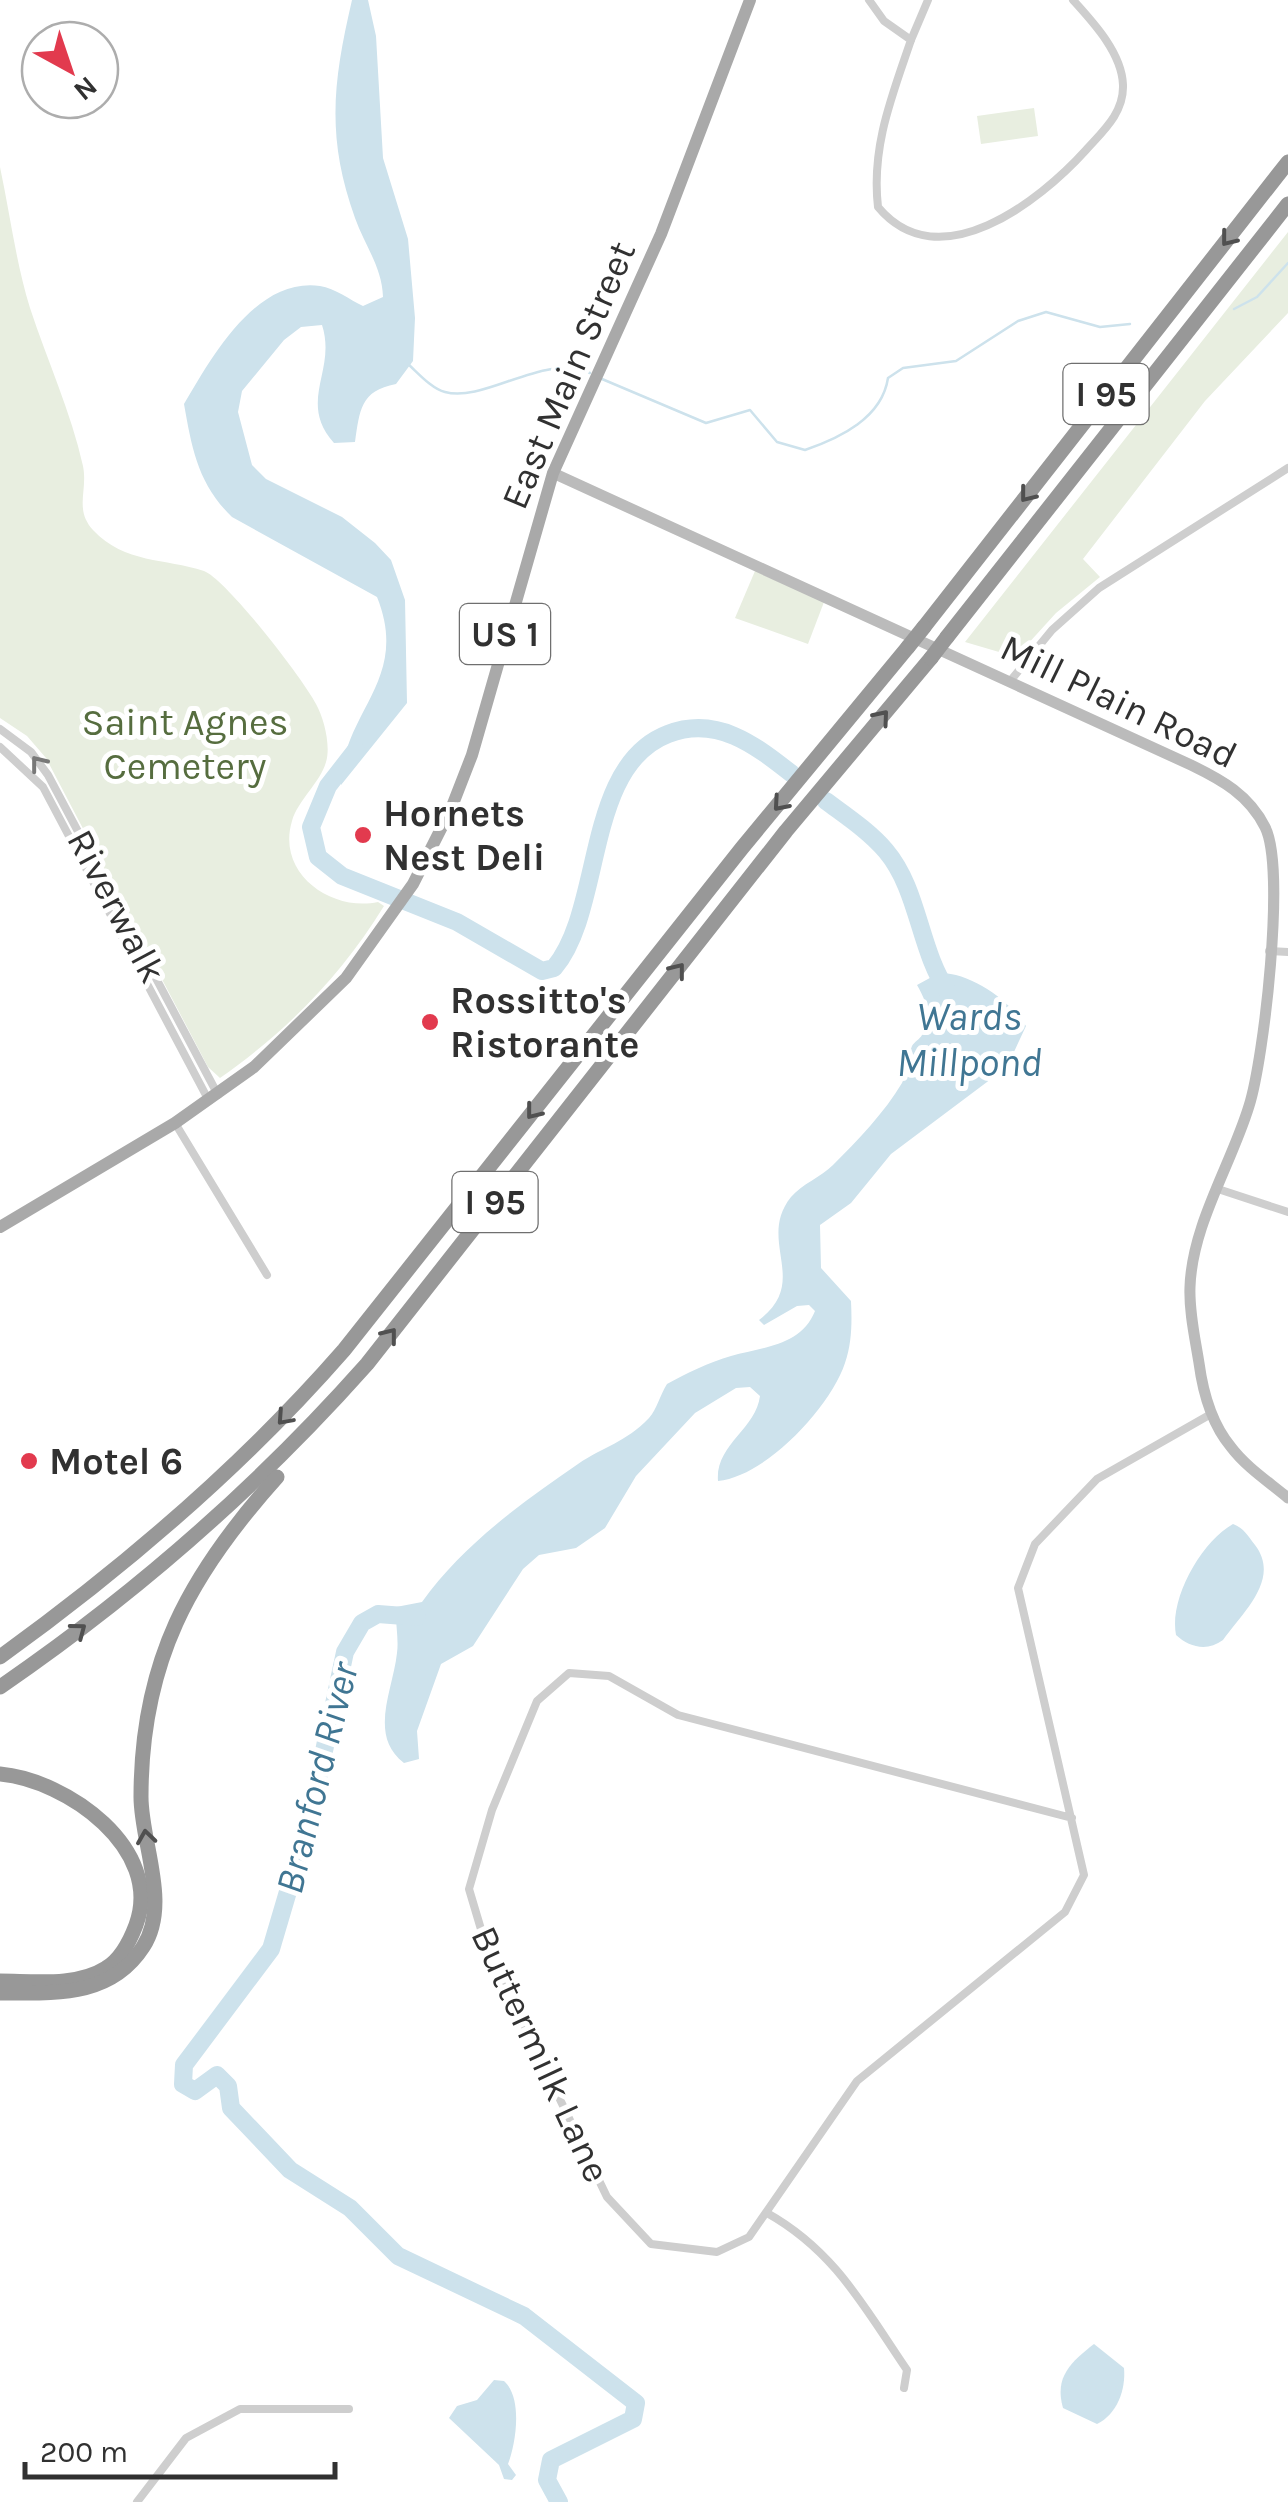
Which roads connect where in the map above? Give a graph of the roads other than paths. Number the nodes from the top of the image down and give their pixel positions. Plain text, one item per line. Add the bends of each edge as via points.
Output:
1 (750, 0) edge
2 (870, 0) edge
3 (928, 0) edge
4 (1073, 0) edge
5 (911, 40) junction
6 (1288, 162) edge
7 (1288, 204) edge
8 (1288, 468) edge
9 (553, 473) junction
10 (1011, 680) junction
11 (0, 729) edge
12 (0, 747) edge
13 (1269, 951) junction
14 (1288, 952) edge
15 (213, 1098) junction
16 (175, 1122) junction
17 (1218, 1189) junction
18 (1288, 1212) edge
19 (0, 1227) edge
20 (267, 1275) dead end
21 (368, 1364) junction
22 (1211, 1414) junction
23 (1288, 1498) edge
24 (0, 1657) edge
25 (0, 1687) edge
26 (0, 1774) edge
27 (1072, 1818) junction
28 (0, 1980) edge
29 (0, 1993) edge
30 (767, 2213) junction
31 (904, 2388) dead end
32 (349, 2409) dead end
33 (137, 2502) edge

1 - 9 main road, East Main Street / US 1 via 661,234
2 - 5 street via 884,22
3 - 5 street
4 - 5 street via 1114,57 1123,85 1116,116 1066,172 984,229 923,236 898,226 878,207 874,170 880,136
6 -> 24 highway, I 95, bridge via 344,1350 278,1426 156,1537
21 -> 7 highway, I 95, bridge
8 - 10 street via 1100,588
9 - 10 street, Mill Plain Road
9 - 15 main road, East Main Street / US 1 via 472,755 412,884 304,1022
10 - 13 street, Mill Plain Road via 1240,793 1272,844
15 -> 11 street, Riverwalk via 48,775
12 - 15 street, Riverwalk via 43,788
13 - 14 street
13 - 17 street, Mill Plain Road via 1255,1084
15 - 16 main road, East Main Street / US 1
16 - 19 main road, East Main Street / US 1
16 - 20 street
17 - 18 street
17 - 22 street, Mill Plain Road via 1190,1288
25 -> 21 highway, I 95 via 202,1533
29 -> 21 highway via 94,1988 124,1972 146,1943 154,1912 141,1800 145,1735 171,1627 236,1524
22 - 23 street, Mill Plain Road via 1232,1450
22 - 27 street via 1097,1479 1034,1544 1018,1588
26 - 28 highway via 57,1790 89,1809 138,1876 142,1909 129,1944 106,1968 66,1981
27 - 30 street via 1084,1874 1065,1912 857,2081
27 - 30 street, Buttermilk Lane via 678,1715 608,1676 568,1673 538,1701 492,1810 469,1889 486,1946 607,2197 651,2244 717,2252 749,2237
30 - 31 street via 804,2234 834,2263 906,2370
32 - 33 street via 240,2409 186,2438

